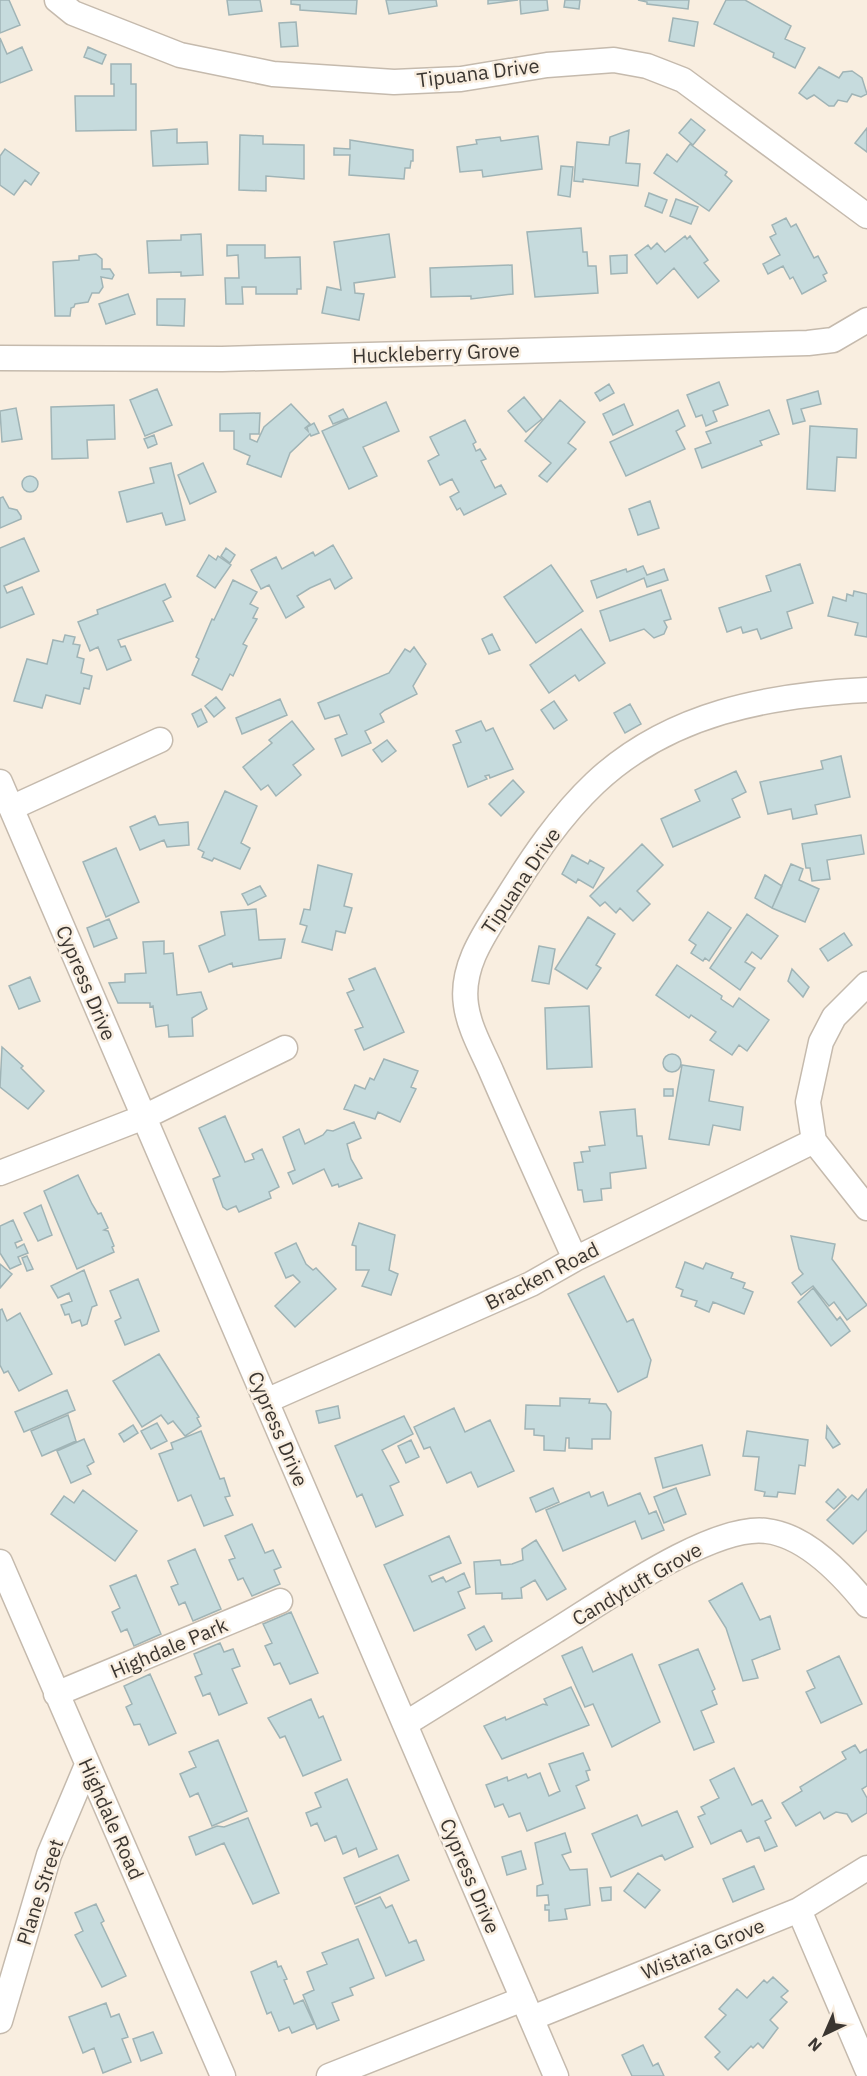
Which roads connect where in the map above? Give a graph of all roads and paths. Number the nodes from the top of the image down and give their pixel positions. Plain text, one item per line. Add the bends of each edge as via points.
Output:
1 (57, 0) edge
2 (867, 216) edge
3 (867, 320) edge
4 (0, 358) edge
5 (867, 690) edge
6 (160, 740) dead end
7 (0, 782) edge
8 (11, 808) junction
9 (867, 984) edge
10 (285, 1048) dead end
11 (144, 1117) junction
12 (813, 1141) junction
13 (0, 1173) edge
14 (867, 1208) edge
15 (575, 1259) junction
16 (266, 1401) junction
17 (0, 1562) edge
18 (280, 1601) dead end
19 (867, 1605) edge
20 (56, 1694) junction
21 (405, 1724) junction
22 (87, 1765) junction
23 (867, 1868) edge
24 (799, 1910) junction
25 (527, 2009) junction
26 (0, 2021) edge
27 (867, 2069) edge
28 (223, 2076) edge
29 (328, 2076) edge
30 (556, 2076) edge

1 - 2 street, Tipuana Drive via 73,13 180,55 273,74 394,82 461,79 547,65 614,60 647,66 683,80
3 - 4 street, Huckleberry Grove via 833,340 808,343 222,359
5 - 15 street, Tipuana Drive via 780,697 735,708 667,732 634,752 594,783 571,808 532,859 473,953 465,981 466,1007 521,1142
6 - 8 street
7 - 8 street, Cypress Drive
8 - 11 street, Cypress Drive
9 - 12 street via 834,1017 821,1042 808,1102
10 - 11 street
11 - 13 street
11 - 16 street, Cypress Drive
12 - 14 street
12 - 15 street, Bracken Road
15 - 16 street, Bracken Road via 531,1284
16 - 21 street, Cypress Drive
17 - 20 street, Highdale Road
18 - 20 street, Highdale Park
19 - 21 street, Candytuft Grove via 842,1576 810,1549 785,1535 765,1530 733,1534 675,1559
20 - 22 street, Highdale Road
21 - 25 street, Cypress Drive
22 - 26 street, Plane Street via 49,1855
22 - 28 street, Highdale Road
23 - 24 street, Wistaria Grove
24 - 25 street, Wistaria Grove
24 - 27 street
25 - 29 street, Wistaria Grove
25 - 30 street, Cypress Drive

